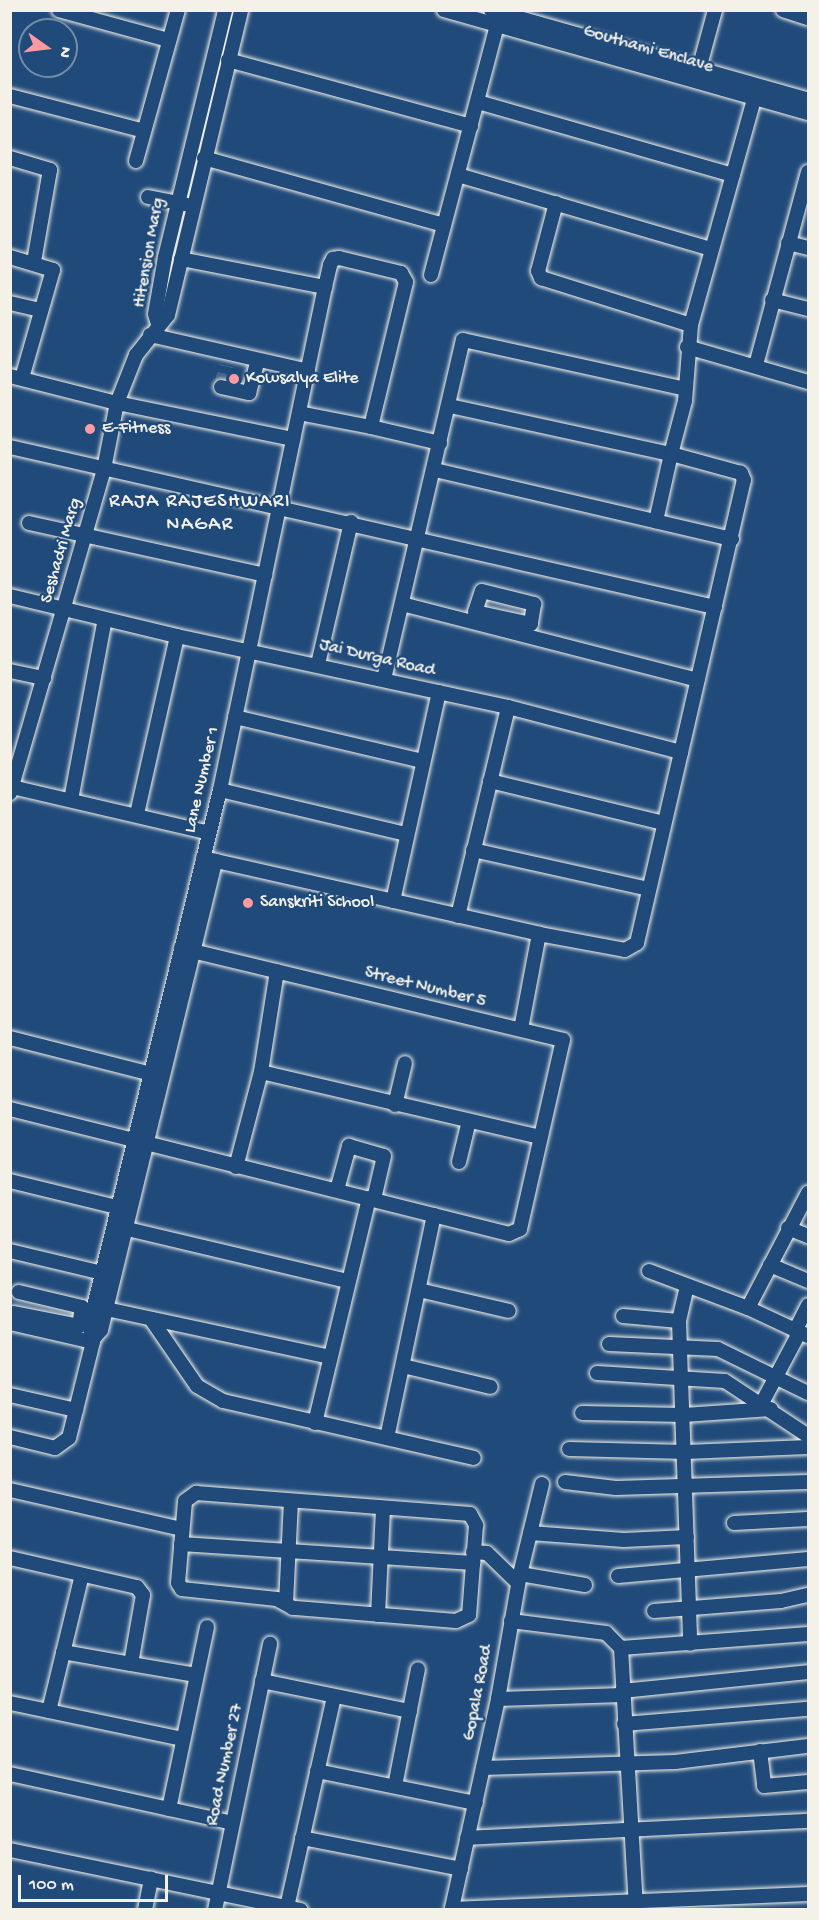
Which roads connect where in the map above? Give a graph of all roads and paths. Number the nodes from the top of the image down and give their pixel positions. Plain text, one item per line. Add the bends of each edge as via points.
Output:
1 (59, 10) edge
2 (178, 10) edge
3 (225, 10) edge
4 (241, 10) edge
5 (444, 10) edge
6 (491, 10) edge
7 (715, 10) edge
8 (783, 10) edge
9 (460, 13) edge
10 (529, 15) edge
11 (808, 18) edge
12 (496, 25) junction
13 (169, 40) junction
14 (228, 60) junction
15 (699, 69) junction
16 (10, 96) edge
17 (754, 99) junction
18 (808, 100) edge
19 (478, 102) junction
20 (808, 113) edge
21 (471, 126) junction
22 (144, 130) junction
23 (10, 158) edge
24 (204, 158) junction
25 (136, 161) dead end
26 (458, 175) junction
27 (733, 175) junction
28 (808, 180) edge
29 (148, 197) dead end
30 (177, 203) junction
31 (556, 203) junction
32 (193, 206) junction
33 (444, 225) junction
34 (788, 243) junction
35 (808, 248) edge
36 (711, 249) junction
37 (10, 257) edge
38 (181, 259) junction
39 (34, 262) junction
40 (431, 275) dead end
41 (325, 287) junction
42 (772, 300) junction
43 (10, 303) edge
44 (808, 309) edge
45 (41, 310) junction
46 (692, 325) junction
47 (154, 329) junction
48 (687, 347) junction
49 (252, 363) junction
50 (756, 365) junction
51 (308, 371) junction
52 (16, 377) edge
53 (808, 382) edge
54 (221, 387) dead end
55 (685, 389) junction
56 (117, 403) junction
57 (450, 406) junction
58 (299, 413) junction
59 (371, 427) junction
60 (293, 439) junction
61 (440, 443) junction
62 (10, 447) edge
63 (671, 454) junction
64 (104, 469) junction
65 (435, 470) junction
66 (279, 506) junction
67 (656, 521) junction
68 (351, 522) junction
69 (29, 523) dead end
70 (85, 536) junction
71 (419, 537) junction
72 (732, 539) junction
73 (265, 575) junction
74 (10, 596) edge
75 (402, 604) junction
76 (715, 607) junction
77 (64, 608) junction
78 (105, 619) junction
79 (484, 620) junction
80 (518, 628) junction
81 (177, 636) junction
82 (249, 650) junction
83 (318, 664) junction
84 (10, 671) edge
85 (44, 678) junction
86 (384, 678) junction
87 (697, 680) junction
88 (439, 692) junction
89 (508, 707) junction
90 (235, 717) junction
91 (17, 740) edge
92 (681, 752) junction
93 (422, 761) junction
94 (490, 781) junction
95 (11, 790) edge
96 (220, 790) junction
97 (71, 800) junction
98 (137, 814) junction
99 (663, 823) junction
100 (209, 833) junction
101 (406, 834) junction
102 (473, 850) junction
103 (209, 860) junction
104 (649, 889) junction
105 (393, 901) junction
106 (458, 916) junction
107 (539, 934) junction
108 (187, 950) junction
109 (277, 971) junction
110 (521, 1029) junction
111 (10, 1038) edge
112 (405, 1063) dead end
113 (261, 1072) junction
114 (151, 1074) junction
115 (395, 1105) junction
116 (10, 1109) edge
117 (469, 1121) junction
118 (540, 1137) junction
119 (140, 1143) junction
120 (459, 1162) dead end
121 (236, 1167) junction
122 (10, 1181) edge
123 (337, 1190) junction
124 (808, 1193) edge
125 (372, 1198) junction
126 (124, 1209) junction
127 (434, 1215) junction
128 (120, 1227) junction
129 (788, 1228) junction
130 (808, 1236) edge
131 (10, 1251) edge
132 (770, 1265) junction
133 (649, 1271) dead end
134 (102, 1273) junction
135 (347, 1281) junction
136 (808, 1281) edge
137 (687, 1286) junction
138 (419, 1290) junction
139 (19, 1292) dead end
140 (46, 1298) junction
141 (808, 1305) edge
142 (100, 1307) junction
143 (748, 1308) junction
144 (509, 1311) dead end
145 (623, 1316) dead end
146 (12, 1318) edge
147 (151, 1319) junction
148 (679, 1321) junction
149 (40, 1325) junction
150 (801, 1333) edge
151 (93, 1340) junction
152 (609, 1344) dead end
153 (682, 1346) junction
154 (330, 1357) junction
155 (402, 1366) junction
156 (597, 1373) dead end
157 (684, 1376) junction
158 (775, 1379) junction
159 (491, 1388) dead end
160 (808, 1393) edge
161 (10, 1395) edge
162 (766, 1406) junction
163 (76, 1410) junction
164 (582, 1413) dead end
165 (684, 1415) junction
166 (315, 1423) junction
167 (808, 1436) edge
168 (10, 1437) edge
169 (387, 1438) junction
170 (808, 1447) edge
171 (569, 1449) dead end
172 (686, 1452) junction
173 (474, 1458) dead end
174 (566, 1482) dead end
175 (808, 1482) edge
176 (543, 1484) dead end
177 (687, 1486) junction
178 (10, 1490) edge
179 (291, 1501) junction
180 (383, 1508) junction
181 (808, 1519) edge
182 (734, 1523) dead end
183 (182, 1529) junction
184 (530, 1533) junction
185 (687, 1537) junction
186 (181, 1544) junction
187 (288, 1551) junction
188 (381, 1556) junction
189 (12, 1559) edge
190 (808, 1559) edge
191 (473, 1562) junction
192 (687, 1572) junction
193 (10, 1574) edge
194 (82, 1575) junction
195 (618, 1576) dead end
196 (519, 1579) junction
197 (585, 1585) dead end
198 (808, 1595) edge
199 (286, 1603) junction
200 (688, 1609) junction
201 (654, 1611) dead end
202 (378, 1615) junction
203 (511, 1621) junction
204 (207, 1628) dead end
205 (808, 1634) edge
206 (270, 1644) dead end
207 (690, 1644) junction
208 (621, 1648) junction
209 (63, 1652) junction
210 (131, 1664) junction
211 (418, 1669) dead end
212 (808, 1672) edge
213 (196, 1675) junction
214 (262, 1681) junction
215 (622, 1693) junction
216 (334, 1696) junction
217 (498, 1699) junction
218 (10, 1703) edge
219 (808, 1708) edge
220 (49, 1711) junction
221 (410, 1711) junction
222 (624, 1724) junction
223 (183, 1739) junction
224 (808, 1746) edge
225 (760, 1751) junction
226 (627, 1763) junction
227 (483, 1768) junction
228 (317, 1771) junction
229 (10, 1774) edge
230 (808, 1782) edge
231 (395, 1786) junction
232 (476, 1803) junction
233 (169, 1809) junction
234 (808, 1821) edge
235 (232, 1823) junction
236 (631, 1830) junction
237 (302, 1838) junction
238 (467, 1838) junction
239 (10, 1850) edge
240 (461, 1869) junction
241 (151, 1879) junction
242 (218, 1893) junction
243 (808, 1894) edge
244 (635, 1905) edge
245 (287, 1907) junction
246 (145, 1910) edge
247 (215, 1910) edge
248 (301, 1910) edge
249 (452, 1910) edge

1 - 13 street
2 - 13 street
3 - 30 street, Hitension Marg
4 - 14 street, Hitension Marg
5 - 9 street, Gouthami Enclave
6 - 10 street, Gouthami Enclave
7 - 15 street
8 - 11 street
9 - 12 street, Gouthami Enclave
10 - 15 street, Gouthami Enclave
12 - 17 street, Gouthami Enclave
12 - 19 street
13 - 22 street
14 - 21 street
14 - 24 street, Hitension Marg
15 - 18 street, Gouthami Enclave
16 - 22 street
17 - 20 street, Gouthami Enclave
17 - 27 street
19 - 21 street
19 - 27 street
21 - 26 street
22 - 25 street
23 - 39 street via 50,170
24 - 32 street, Hitension Marg
24 - 33 street
26 - 31 street
26 - 33 street
27 - 36 street
28 - 34 street
29 - 30 street
30 - 32 street
30 - 47 street, Hitension Marg
31 - 36 street
31 - 46 street via 538,271 541,278
32 - 38 street, Hitension Marg
33 - 40 street
34 - 35 street
34 - 42 street
36 - 46 street
37 - 39 street
38 - 41 street
38 - 47 street, Hitension Marg via 168,315
39 - 45 street via 53,270
41 - 51 street, Lane Number 1
41 - 59 street, Lane Number 1 via 333,259 405,276
42 - 44 street
42 - 50 street
43 - 45 street
45 - 52 street
46 - 48 street
47 - 49 street via 228,359
47 - 56 street, Seshadri Marg via 136,356
48 - 50 street
48 - 55 street
49 - 51 street
49 - 54 street via 249,393
50 - 53 street
51 - 58 street, Lane Number 1
52 - 56 street
55 - 57 street via 463,340
55 - 63 street
56 - 60 street
56 - 64 street, Seshadri Marg
57 - 61 street
57 - 63 street
58 - 59 street
58 - 60 street, Lane Number 1
59 - 61 street
60 - 66 street, Lane Number 1
61 - 65 street
62 - 64 street
63 - 67 street
63 - 72 street via 741,473 744,480
64 - 66 street
64 - 70 street, Seshadri Marg
65 - 67 street
65 - 71 street
66 - 68 street
66 - 73 street, Lane Number 1
67 - 72 street
68 - 71 street
68 - 83 street
69 - 70 street
70 - 73 street
70 - 77 street, Seshadri Marg
71 - 75 street
71 - 76 street
72 - 76 street
73 - 82 street, Lane Number 1
74 - 77 street, Jai Durga Road
75 - 79 street
75 - 86 street
76 - 87 street
77 - 78 street, Jai Durga Road
77 - 85 street, Seshadri Marg
78 - 81 street, Jai Durga Road
78 - 97 street
79 - 80 street
79 - 80 street via 475,611 481,591 535,604 531,624
80 - 87 street
81 - 82 street, Jai Durga Road
81 - 98 street
82 - 83 street, Jai Durga Road
82 - 90 street, Lane Number 1
83 - 86 street, Jai Durga Road
84 - 85 street
85 - 91 street, Seshadri Marg
86 - 88 street, Jai Durga Road
87 - 92 street
88 - 89 street, Jai Durga Road
88 - 93 street
89 - 92 street, Jai Durga Road
89 - 94 street
90 - 93 street
90 - 96 street, Lane Number 1
91 - 95 street, Seshadri Marg
92 - 99 street
93 - 101 street
94 - 99 street
94 - 102 street
95 - 97 street
96 - 100 street, Lane Number 1
96 - 101 street
97 - 98 street
98 - 100 street
99 - 104 street
100 - 103 street, Lane Number 1
101 - 105 street
102 - 104 street
102 - 106 street
103 - 105 street
103 - 108 street, Lane Number 1
104 - 107 street via 637,943 632,949
105 - 106 street
106 - 107 street
107 - 110 street
108 - 109 street, Street Number 5
108 - 114 street
108 - 119 street
109 - 110 street, Street Number 5
109 - 113 street
110 - 118 street, Street Number 5 via 563,1040
111 - 114 street
112 - 115 street
113 - 115 street
113 - 121 street
114 - 119 street
115 - 117 street via 440,1121
116 - 119 street
117 - 118 street
117 - 120 street
118 - 127 street via 522,1225 516,1233
119 - 121 street
119 - 126 street
121 - 123 street
122 - 126 street
123 - 125 street
123 - 125 street via 347,1146 384,1156
124 - 129 street
125 - 127 street
125 - 135 street
126 - 128 street
127 - 138 street
128 - 134 street
128 - 135 street
128 - 142 street
129 - 130 street
129 - 132 street
131 - 134 street
132 - 136 street
132 - 143 street
133 - 137 street
134 - 142 street
135 - 154 street
137 - 143 street
137 - 148 street
138 - 144 street
138 - 155 street
139 - 140 street
140 - 149 street
140 - 149 street via 83,1310 78,1329
141 - 150 street
142 - 147 street
142 - 151 street via 101,1330
143 - 150 street
145 - 148 street
146 - 149 street
147 - 154 street
147 - 166 street via 197,1386 209,1395
148 - 153 street
149 - 151 street
150 - 158 street
151 - 163 street
152 - 153 street
153 - 157 street
153 - 158 street via 718,1348
154 - 166 street
155 - 159 street
155 - 169 street
156 - 157 street
157 - 162 street via 725,1381
157 - 165 street
158 - 160 street
158 - 162 street
161 - 163 street
162 - 165 street
162 - 167 street
163 - 168 street via 69,1438 63,1445 55,1448
164 - 165 street
165 - 172 street
166 - 169 street
169 - 173 street
170 - 172 street
171 - 172 street
172 - 177 street
174 - 177 street via 616,1488
175 - 177 street
176 - 184 street, Gopala Road
177 - 185 street
178 - 183 street
179 - 180 street
179 - 183 street via 192,1493 185,1501
179 - 187 street
180 - 188 street
180 - 191 street via 470,1514 476,1525
181 - 182 street
183 - 186 street
184 - 185 street via 624,1540
184 - 196 street, Gopala Road
185 - 192 street
186 - 187 street
186 - 199 street via 178,1583 182,1589
187 - 188 street
187 - 199 street
188 - 191 street
188 - 202 street
189 - 193 street
189 - 194 street
190 - 192 street
191 - 196 street via 485,1571 496,1564
191 - 202 street via 466,1619
192 - 195 street
192 - 200 street
194 - 209 street
194 - 210 street via 142,1590
196 - 197 street
196 - 203 street, Gopala Road
198 - 200 street
199 - 202 street via 293,1608
200 - 201 street
200 - 207 street
203 - 208 street via 606,1633
203 - 217 street, Gopala Road
204 - 213 street
205 - 207 street
206 - 214 street, Road Number 27
207 - 208 street
208 - 215 street
209 - 210 street
209 - 220 street
210 - 213 street
211 - 221 street
212 - 215 street
213 - 223 street
214 - 216 street
214 - 235 street, Road Number 27
215 - 217 street
215 - 222 street
216 - 221 street
216 - 228 street
217 - 227 street, Gopala Road
218 - 220 street
219 - 222 street
220 - 223 street
221 - 231 street
222 - 226 street
223 - 233 street
224 - 225 street
225 - 226 street via 675,1762
225 - 230 street via 765,1785
226 - 227 street
226 - 236 street
227 - 232 street, Gopala Road
228 - 231 street
228 - 237 street
229 - 233 street
231 - 232 street
232 - 238 street, Gopala Road
233 - 235 street
234 - 236 street
235 - 242 street, Road Number 27
236 - 238 street
236 - 244 street
237 - 240 street
237 - 245 street
238 - 240 street, Gopala Road
239 - 241 street
240 - 249 street, Gopala Road
241 - 242 street
241 - 246 street
242 - 245 street
242 - 247 street, Road Number 27
243 - 244 street
244 - 249 street
245 - 248 street

